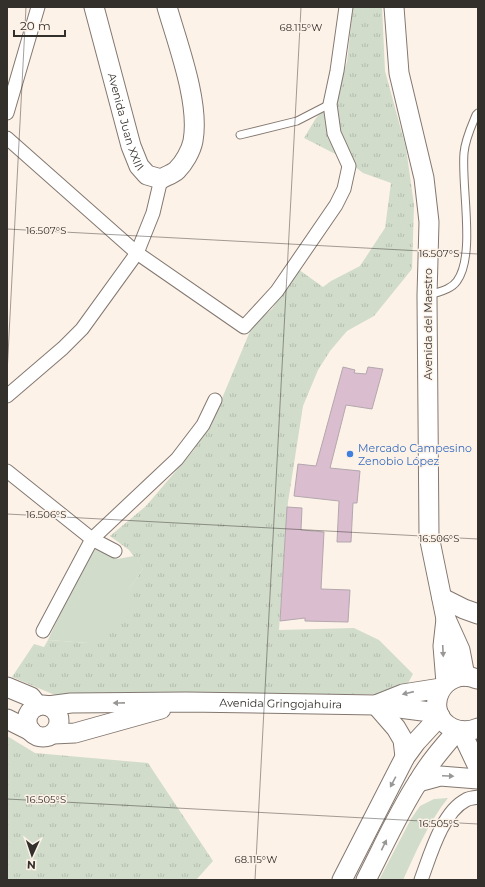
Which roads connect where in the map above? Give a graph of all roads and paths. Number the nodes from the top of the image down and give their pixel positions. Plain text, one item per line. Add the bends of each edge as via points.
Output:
1 (38, 7) edge
2 (94, 7) edge
3 (168, 7) edge
4 (346, 7) edge
5 (394, 7) edge
6 (330, 104) junction
7 (7, 113) edge
8 (478, 114) edge
9 (240, 134) dead end
10 (7, 138) edge
11 (161, 178) junction
12 (137, 253) junction
13 (427, 296) junction
14 (7, 396) edge
15 (215, 400) dead end
16 (7, 471) edge
17 (92, 538) junction
18 (115, 551) dead end
19 (442, 598) junction
20 (478, 614) edge
21 (446, 619) junction
22 (43, 631) dead end
23 (473, 675) edge
24 (444, 685) junction
25 (7, 687) edge
26 (186, 702) junction
27 (376, 705) junction
28 (43, 706) junction
29 (439, 715) junction
30 (7, 719) edge
31 (466, 730) edge
32 (31, 731) junction
33 (53, 734) junction
34 (405, 757) junction
35 (478, 767) edge
36 (478, 779) edge
37 (418, 782) junction
38 (478, 797) edge
39 (342, 880) edge
40 (366, 880) edge
41 (420, 880) edge

1 - 7 street
2 - 11 main road, Avenida Juan XXIII via 131,146 139,166 148,175
3 - 11 main road, Avenida Juan XXIII via 186,70 195,115 193,142 186,159 176,172
4 - 6 street
5 - 13 main road, Avenida del Maestro via 399,73 424,178 429,222
6 - 9 lane via 297,121
6 - 12 street via 334,133 349,166 344,189 336,205 277,291 244,327
8 - 13 lane via 469,132 464,151 463,183 467,235 462,272 451,287
10 - 12 street
11 - 12 street via 153,213
12 - 14 street via 82,329
13 - 19 main road, Avenida del Maestro via 429,536
15 - 17 street via 202,425 177,459
16 - 17 street
17 - 18 street
17 - 22 street
19 - 20 main road
19 - 21 main road, Avenida del Maestro
21 - 23 main road, Avenida del Maestro
21 -> 24 main road, Avenida del Maestro via 443,646
23 - 24 main road, Avenida Gringojahuira via 458,676
24 -> 27 main road, Avenida Gringojahuira via 403,694
24 - 29 main road, Avenida del Maestro via 437,698
25 - 28 main road via 31,697
26 - 27 main road, Avenida Gringojahuira
26 -> 28 main road, Avenida Gringojahuira
26 - 33 main road, Avenida Gringojahuira via 75,733
27 - 29 main road, Avenida Gringojahuira
27 - 34 main road via 404,740
28 - 32 main road via 30,712 28,726
28 - 33 main road via 56,711 58,716 59,726
29 - 31 main road via 447,726
29 - 34 main road
30 - 32 main road
31 - 35 main road
31 - 37 main road via 438,753
32 - 33 main road via 39,736
34 -> 39 main road
37 -> 36 main road via 440,776
40 -> 37 main road
38 - 41 street via 467,799 455,808 444,823

